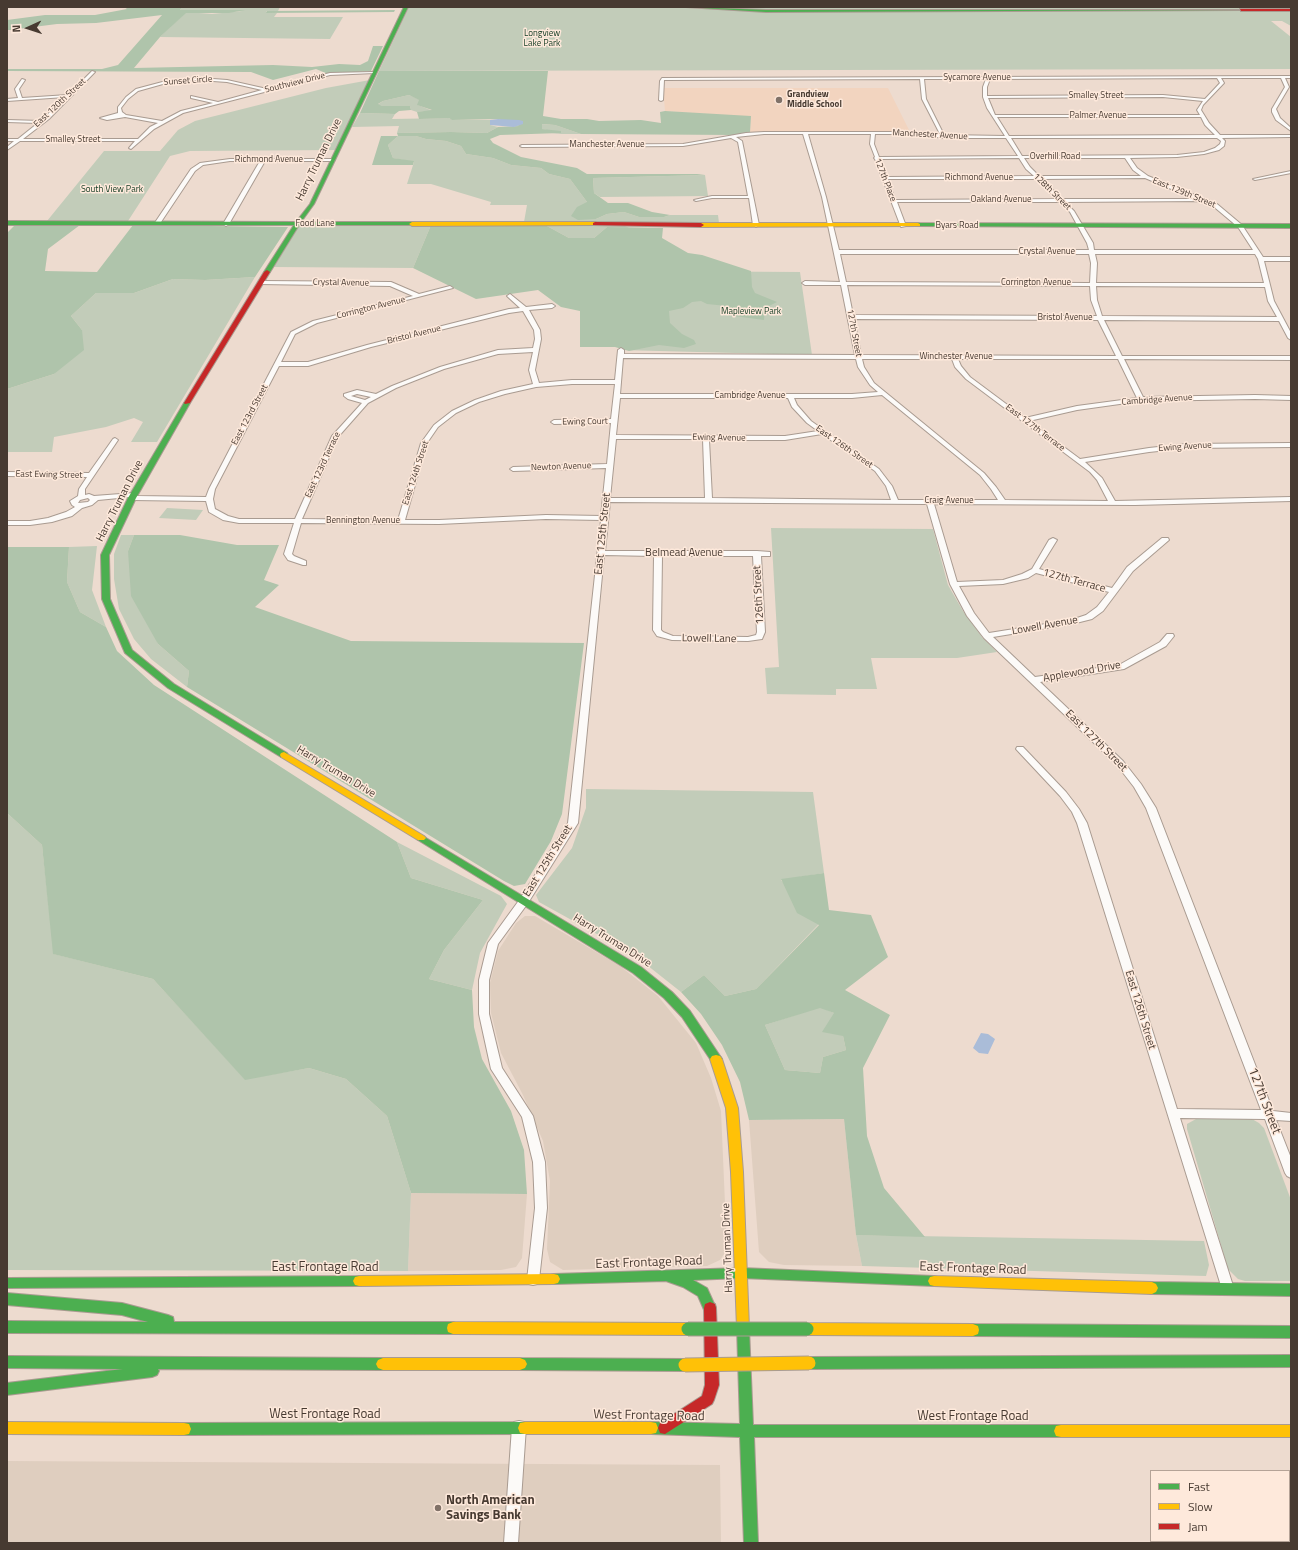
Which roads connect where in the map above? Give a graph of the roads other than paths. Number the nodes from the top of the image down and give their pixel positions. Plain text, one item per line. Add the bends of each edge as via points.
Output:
1 (406, 7) edge
2 (688, 7) edge
3 (712, 7) edge
4 (1272, 7) edge
5 (1258, 9) junction
6 (1289, 9) edge
7 (93, 72) dead end
8 (373, 73) junction
9 (1282, 77) junction
10 (1291, 77) edge
11 (922, 78) junction
12 (989, 78) junction
13 (1219, 78) junction
14 (23, 80) dead end
15 (149, 82) dead end
16 (156, 84) junction
17 (266, 90) junction
18 (69, 96) junction
19 (192, 97) dead end
20 (985, 97) junction
21 (20, 99) junction
22 (7, 100) edge
23 (661, 100) dead end
24 (1206, 100) junction
25 (218, 102) junction
26 (994, 116) junction
27 (1201, 116) junction
28 (7, 121) edge
29 (42, 122) junction
30 (160, 122) junction
31 (1291, 130) edge
32 (805, 133) junction
33 (873, 133) junction
34 (1219, 136) junction
35 (1291, 136) edge
36 (733, 137) junction
37 (943, 137) junction
38 (1008, 137) junction
39 (7, 140) edge
40 (17, 140) junction
41 (139, 140) junction
42 (522, 146) dead end
43 (131, 148) dead end
44 (7, 149) edge
45 (1127, 156) junction
46 (1020, 157) junction
47 (876, 158) junction
48 (263, 160) junction
49 (333, 160) junction
50 (1291, 172) edge
51 (1146, 177) junction
52 (884, 178) junction
53 (1038, 178) junction
54 (1255, 179) dead end
55 (751, 197) junction
56 (696, 200) dead end
57 (1062, 200) junction
58 (1205, 200) junction
59 (893, 201) junction
60 (7, 223) edge
61 (157, 224) junction
62 (226, 224) junction
63 (297, 224) junction
64 (624, 225) joint
65 (756, 225) junction
66 (831, 225) junction
67 (903, 226) junction
68 (1081, 226) junction
69 (1240, 226) junction
70 (1291, 226) edge
71 (837, 252) junction
72 (1093, 252) junction
73 (1257, 252) junction
74 (1261, 259) junction
75 (1291, 259) edge
76 (261, 283) junction
77 (805, 283) dead end
78 (844, 283) junction
79 (1093, 284) junction
80 (1266, 285) junction
81 (450, 288) dead end
82 (418, 296) junction
83 (510, 296) dead end
84 (552, 306) dead end
85 (524, 309) junction
86 (850, 317) junction
87 (1100, 318) junction
88 (1279, 319) junction
89 (293, 333) joint
90 (1291, 338) edge
91 (536, 350) junction
92 (621, 353) joint
93 (858, 357) junction
94 (954, 357) junction
95 (1119, 358) junction
96 (1291, 358) edge
97 (277, 364) junction
98 (618, 382) junction
99 (536, 384) junction
100 (883, 393) junction
101 (376, 396) junction
102 (617, 396) junction
103 (790, 396) junction
104 (1291, 398) edge
105 (1141, 400) junction
106 (366, 402) junction
107 (1024, 420) junction
108 (615, 421) junction
109 (554, 422) dead end
110 (824, 432) junction
111 (613, 437) junction
112 (706, 438) junction
113 (115, 440) dead end
114 (1291, 444) edge
115 (1079, 461) junction
116 (610, 466) junction
117 (513, 469) dead end
118 (7, 474) edge
119 (91, 475) junction
120 (81, 497) junction
121 (132, 498) junction
122 (209, 499) junction
123 (94, 500) junction
124 (606, 500) junction
125 (709, 500) junction
126 (1291, 500) edge
127 (894, 501) junction
128 (930, 501) junction
129 (1002, 501) junction
130 (1113, 503) junction
131 (80, 506) junction
132 (604, 518) junction
133 (298, 521) junction
134 (401, 521) junction
135 (7, 523) edge
136 (1053, 540) dead end
137 (1165, 540) dead end
138 (601, 553) junction
139 (658, 553) junction
140 (757, 554) junction
141 (767, 554) dead end
142 (303, 563) dead end
143 (1035, 570) junction
144 (954, 584) junction
145 (1113, 591) junction
146 (987, 636) junction
147 (1170, 636) dead end
148 (759, 637) joint
149 (1034, 680) junction
150 (1020, 749) dead end
151 (524, 900) junction
152 (1235, 1030) joint
153 (1173, 1113) junction
154 (1269, 1114) junction
155 (1291, 1117) edge
156 (1291, 1173) edge
157 (741, 1273) junction
158 (664, 1276) junction
159 (533, 1280) junction
160 (7, 1283) edge
161 (1228, 1289) junction
162 (1291, 1290) edge
163 (7, 1299) edge
164 (7, 1327) edge
165 (189, 1327) junction
166 (1291, 1332) edge
167 (1291, 1361) edge
168 (7, 1362) edge
169 (201, 1363) junction
170 (7, 1389) edge
171 (519, 1427) junction
172 (7, 1428) edge
173 (665, 1428) junction
174 (1291, 1430) edge
175 (748, 1431) junction
176 (511, 1543) edge
177 (751, 1543) edge

1 - 8 main road, Harry Truman Drive
2 - 6 main road via 760,10
3 - 5 main road
4 - 5 main road
5 - 6 main road
7 - 18 street, East 120th Street
8 - 17 street, Southview Drive via 330,74
8 - 49 main road, Harry Truman Drive
9 - 10 street, Sycamore Avenue
9 - 13 street, Sycamore Avenue
9 - 31 street via 1287,87 1274,112
11 - 12 street, Sycamore Avenue
11 - 23 street, Sycamore Avenue via 663,79
11 - 37 street via 924,98
12 - 13 street, Sycamore Avenue
12 - 20 street via 984,87
13 - 24 street via 1222,83
14 - 21 street via 17,89
15 - 16 street, Sunset Circle
16 - 17 street, Sunset Circle via 211,79
16 - 30 street, Sunset Circle via 133,93 119,108 123,115
17 - 25 street, Southview Drive
18 - 21 street
18 - 29 street, East 120th Street
19 - 25 street, Southview Drive
20 - 24 street, Smalley Street via 1163,96
20 - 26 street, 128th Street
21 - 22 street
24 - 27 street via 1199,108
25 - 30 street, Southview Drive via 182,112
26 - 27 street, Palmer Avenue
26 - 38 street, 128th Street
27 - 34 street
28 - 29 street
29 - 40 street, East 120th Street
30 - 41 street, Southview Drive
32 - 33 street, Manchester Avenue
32 - 36 street, Manchester Avenue via 755,133
32 - 66 street, 127th Street
33 - 37 street, Manchester Avenue via 917,133
33 - 47 street, 127th Place via 872,144
34 - 35 street, Manchester Avenue
34 - 38 street, Manchester Avenue
34 - 45 street, Overhill Road via 1222,145 1204,153
36 - 42 street, Manchester Avenue via 683,145
36 - 55 street via 740,141
37 - 38 street, Manchester Avenue
38 - 46 street, 128th Street
39 - 40 street, Smalley Street
40 - 41 street, Smalley Street
40 - 44 street, East 120th Street
41 - 43 street, Southview Drive
45 - 46 street, Overhill Road
45 - 51 street, East 129th Street via 1135,169
46 - 47 street, Overhill Road
46 - 53 street, 128th Street
47 - 52 street, 127th Place
48 - 49 street, Richmond Avenue
48 - 61 street, Richmond Avenue via 206,162 193,170
48 - 62 street
49 - 63 main road, Harry Truman Drive via 312,204
50 - 54 street
51 - 53 street, Richmond Avenue
51 - 58 street, East 129th Street
52 - 53 street, Richmond Avenue
52 - 59 street, 127th Place
53 - 57 street, 128th Street
55 - 56 street via 712,197
55 - 65 street
57 - 58 street, Oakland Avenue
57 - 59 street, Oakland Avenue
57 - 68 street, 128th Street
58 - 69 street, East 129th Street via 1222,209
59 - 67 street, 127th Place
60 - 61 main road, Food Lane
61 - 62 main road, Food Lane
62 - 63 main road, Food Lane
63 - 64 main road, Food Lane
63 - 76 main road, Harry Truman Drive
64 - 65 main road, Byars Road
65 - 66 main road, Byars Road
66 - 67 main road, Byars Road
66 - 71 street, 127th Street
67 - 68 main road, Byars Road
68 - 69 main road, Byars Road
68 - 72 street, 128th Street
69 - 70 main road, Byars Road
69 - 73 street, East 129th Street
71 - 72 street, Crystal Avenue
71 - 78 street, 127th Street
72 - 73 street, Crystal Avenue
72 - 79 street, 128th Street
73 - 74 street, East 129th Street
74 - 75 street
74 - 80 street, East 129th Street
76 - 82 street, Crystal Avenue via 391,284
76 - 121 main road, Harry Truman Drive
77 - 78 street, Corrington Avenue
78 - 79 street, Corrington Avenue
78 - 86 street, 127th Street
79 - 80 street, Corrington Avenue
79 - 87 street, 128th Street via 1094,300
80 - 88 street, East 129th Street
81 - 82 street, Corrington Avenue
82 - 89 street, Corrington Avenue via 315,322
83 - 85 street
84 - 85 street, Bristol Avenue
85 - 91 street via 537,330
85 - 97 street, Bristol Avenue via 369,346 308,364
86 - 87 street, Bristol Avenue
86 - 93 street, 127th Street
87 - 88 street, Bristol Avenue
87 - 95 street, 128th Street
88 - 90 street, East 129th Street
89 - 97 street, East 123rd Street
91 - 99 street via 532,370
91 - 101 street, East 123rd Terrace via 510,350 485,355 418,376
92 - 93 street, Winchester Avenue
92 - 98 street, East 125th Street
93 - 94 street, Winchester Avenue
93 - 100 street, 127th Street via 867,377
94 - 95 street, Winchester Avenue
94 - 107 street, East 127th Terrace via 958,367 968,378
95 - 96 street, Winchester Avenue
95 - 105 street, 128th Street
97 - 122 street, East 123rd Street
98 - 99 street
98 - 102 street, East 125th Street
99 - 134 street, East 124th Street via 477,401 454,412 436,426 424,443
100 - 103 street, Cambridge Avenue
100 - 129 street, 127th Street via 982,474
101 - 106 street, East 123rd Terrace
101 - 106 street via 357,392 346,395
102 - 103 street, Cambridge Avenue
102 - 108 street, East 125th Street
103 - 110 street, East 126th Street via 802,415
104 - 105 street, Cambridge Avenue
105 - 107 street, Cambridge Avenue via 1077,408
106 - 133 street, East 123rd Terrace via 335,436
107 - 115 street, East 127th Terrace
108 - 109 street, Ewing Court
108 - 111 street, East 125th Street
110 - 112 street, Ewing Avenue via 785,438
110 - 127 street, East 126th Street via 877,470 889,486
111 - 112 street, Ewing Avenue
111 - 116 street, East 125th Street
112 - 125 street
113 - 119 street
114 - 115 street, Ewing Avenue via 1186,446
115 - 130 street, East 127th Terrace via 1100,479
116 - 117 street, Newton Avenue
116 - 124 street, East 125th Street
118 - 119 street, East Ewing Street
119 - 120 street via 82,489
120 - 123 street
120 - 131 street via 73,502
121 - 122 street
121 - 123 street
121 - 151 main road, Harry Truman Drive via 105,555 106,599 128,651 171,686
122 - 133 street, Bennington Avenue via 212,510 226,518 239,521
123 - 131 street
124 - 125 street, Craig Avenue
124 - 132 street, East 125th Street
125 - 127 street, Craig Avenue
126 - 130 street, Craig Avenue
127 - 128 street, Craig Avenue
128 - 129 street, Craig Avenue
128 - 144 street, East 127th Street
129 - 130 street, Craig Avenue
131 - 135 street via 69,514 49,520
132 - 134 street, Bennington Avenue via 546,517 480,522
132 - 138 street, East 125th Street
133 - 134 street, Bennington Avenue
133 - 142 street, East 123rd Terrace via 288,554
136 - 143 street
137 - 145 street, Lowell Avenue via 1130,569
138 - 139 street, Belmead Avenue
138 - 151 street, East 125th Street via 573,823
139 - 140 street, Belmead Avenue
139 - 148 street, Lowell Lane via 657,630 660,634 672,638
140 - 141 street, Belmead Avenue
140 - 148 street, 126th Street via 761,632
143 - 144 street via 1025,576 1003,582
143 - 145 street, 127th Terrace
144 - 146 street, East 127th Street via 970,614
145 - 146 street, Lowell Avenue via 1100,609 1090,617
146 - 149 street, East 127th Street
147 - 149 street, Applewood Drive via 1163,644 1121,667
149 - 152 street, East 127th Street via 1120,763 1151,808
150 - 153 street, East 126th Street via 1063,794 1082,823
151 - 157 main road, Harry Truman Drive via 638,970 668,995 702,1036 715,1058 732,1108
151 - 159 street, East 125th Street via 493,943 484,980 484,1014 497,1069 527,1116 539,1162 541,1208
152 - 154 street, 127th Street
153 - 154 street
153 - 161 street, East 126th Street
154 - 155 street
154 - 156 street, 127th Street
157 - 158 main road, East Frontage Road
157 - 161 main road, East Frontage Road via 1065,1286
157 - 175 main road, Harry Truman Drive
158 - 159 main road, East Frontage Road
158 - 173 main road via 687,1283 703,1292 710,1307 712,1385 707,1400
159 - 160 main road, East Frontage Road
161 - 162 main road, East Frontage Road
163 - 165 main road via 122,1308
164 - 165 main road
165 - 166 main road, bridge
167 - 169 main road, bridge via 685,1365
168 - 169 main road
169 - 170 main road
171 - 172 main road, West Frontage Road
171 - 173 main road, West Frontage Road
171 - 176 street
173 - 175 main road, West Frontage Road
174 - 175 main road, West Frontage Road
175 - 177 main road, Harry Truman Drive

